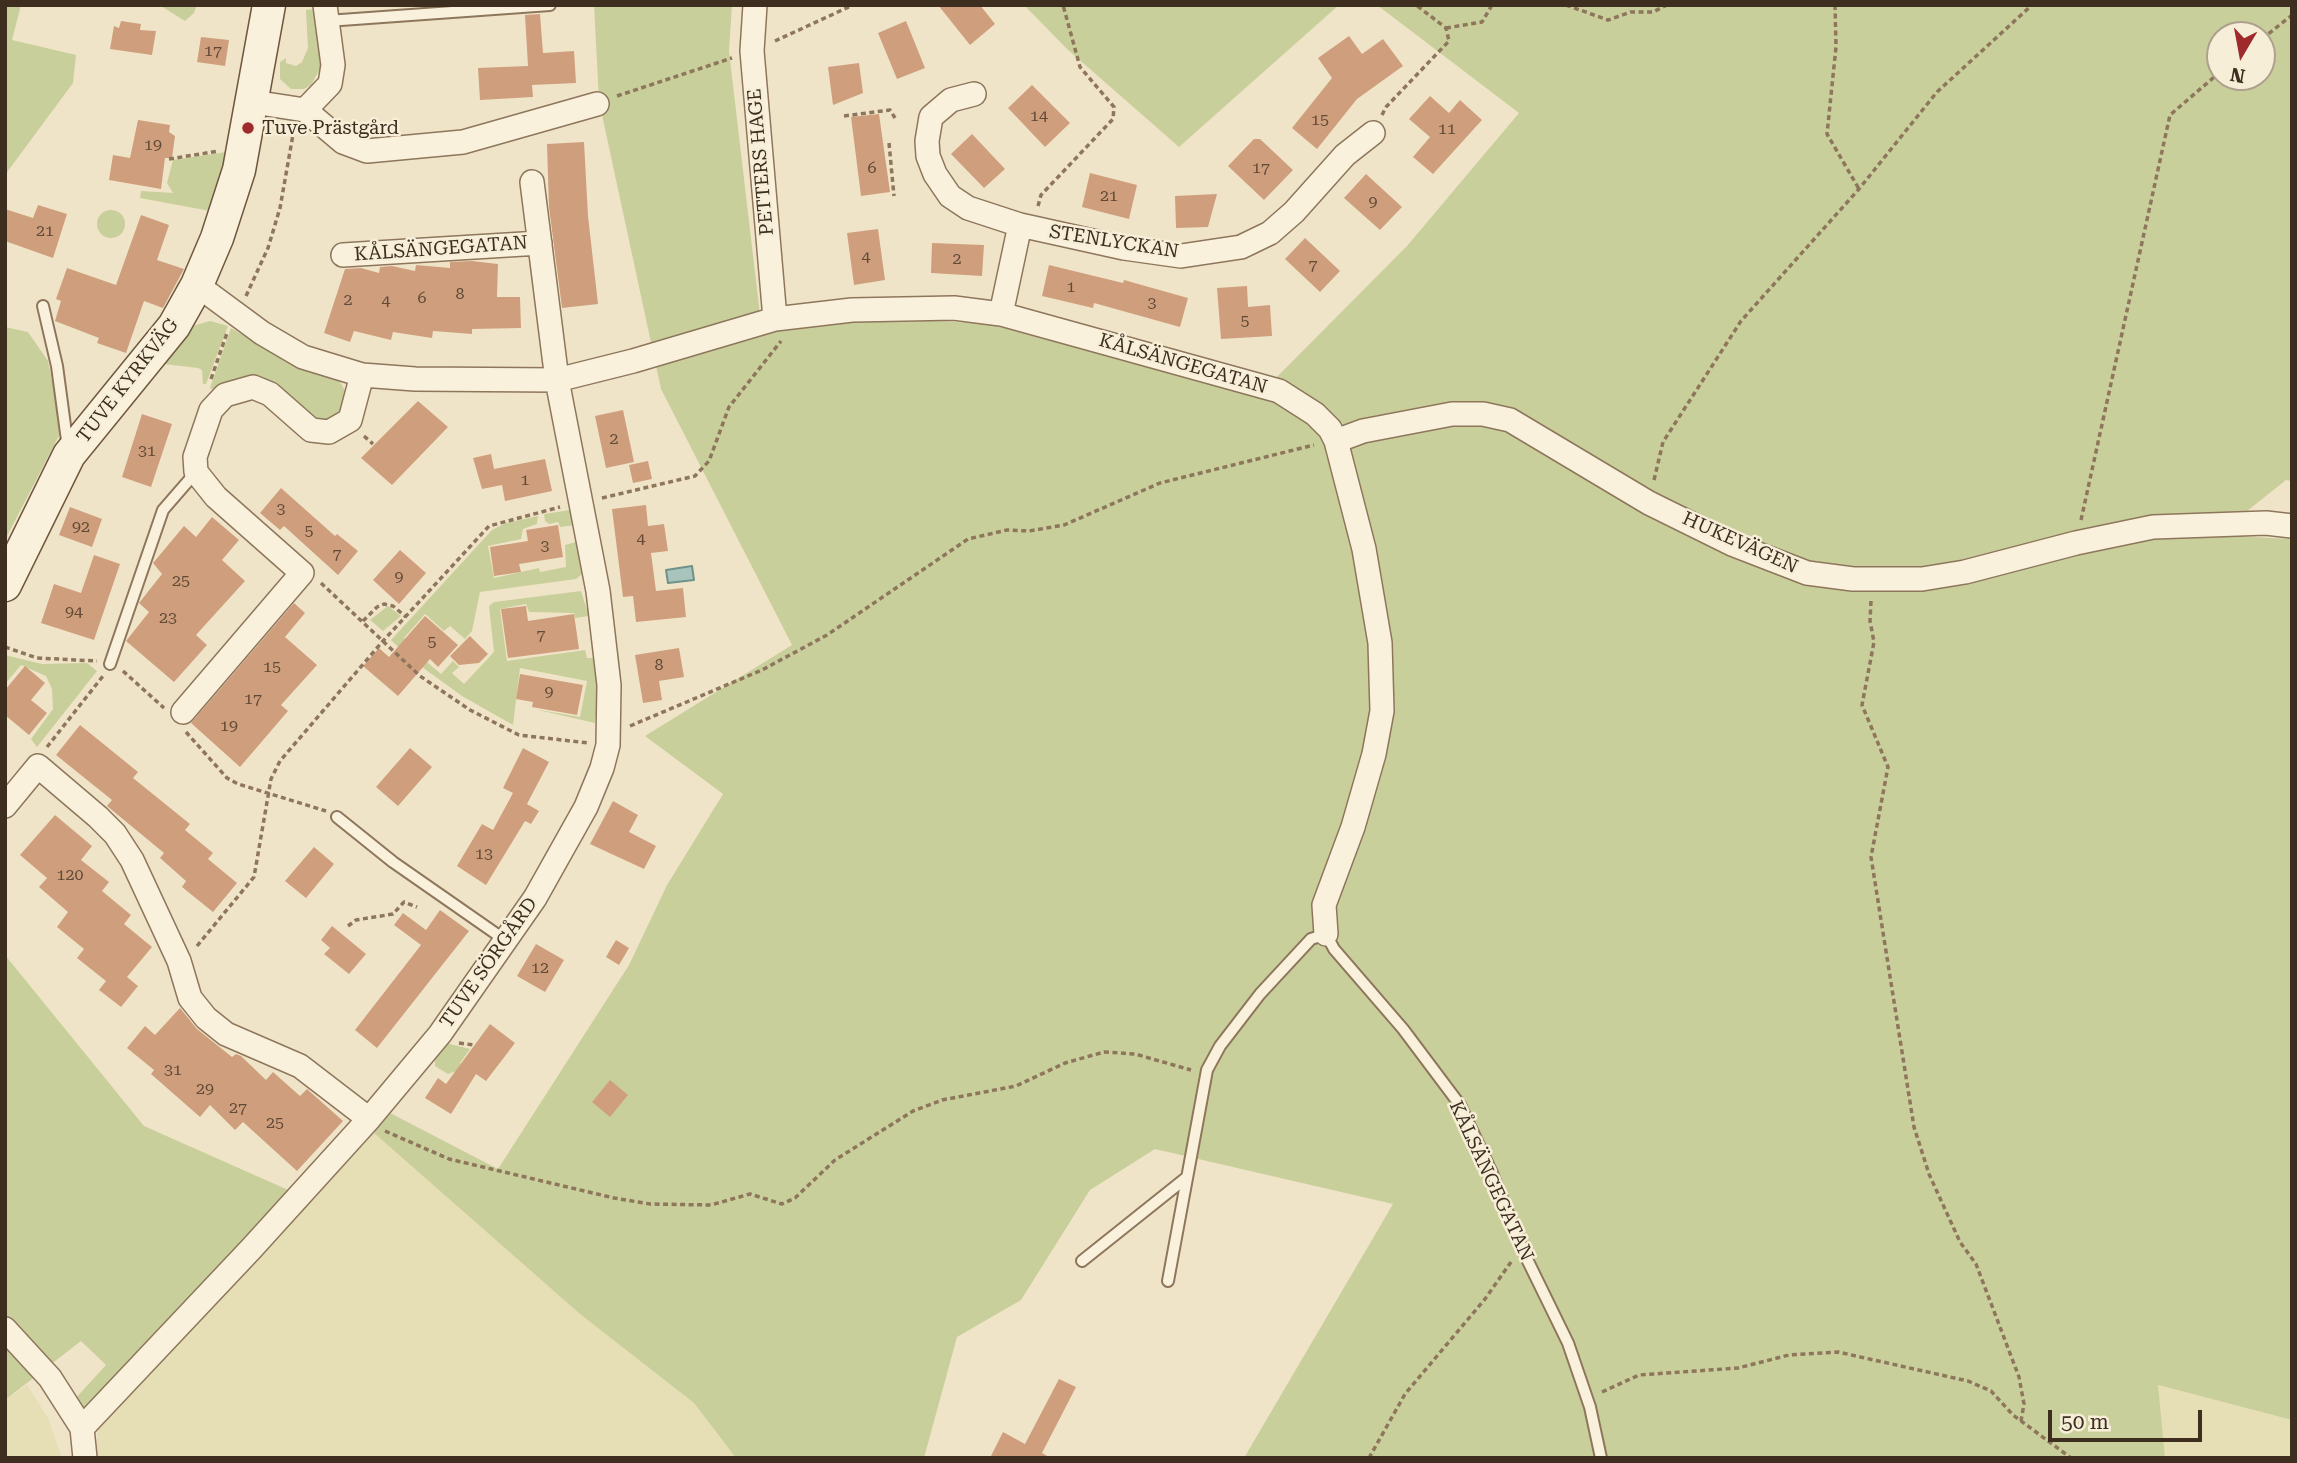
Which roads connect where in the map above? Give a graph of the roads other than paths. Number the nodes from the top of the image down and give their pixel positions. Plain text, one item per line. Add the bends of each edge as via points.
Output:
1 (269, 5) edge
2 (550, 5) edge
3 (755, 5) edge
4 (326, 13) edge
5 (974, 94) dead end
6 (253, 102) junction
7 (597, 104) road end
8 (305, 110) junction
9 (1373, 133) road end
10 (532, 182) dead end
11 (1027, 227) junction
12 (540, 243) junction
13 (343, 255) dead end
14 (197, 285) junction
15 (43, 306) dead end
16 (1001, 314) junction
17 (781, 318) junction
18 (362, 375) junction
19 (557, 380) junction
20 (1336, 441) junction
21 (69, 456) junction
22 (196, 472) junction
23 (2292, 526) edge
24 (5, 585) edge
25 (110, 664) road end
26 (183, 712) dead end
27 (5, 806) edge
28 (337, 817) dead end
29 (1326, 934) junction
30 (505, 940) junction
31 (369, 1118) junction
32 (1186, 1178) junction
33 (1082, 1261) dead end
34 (1168, 1281) dead end
35 (5, 1329) edge
36 (82, 1427) junction
37 (85, 1458) edge
38 (1601, 1458) edge

1 - 6 street, TUVE KYRKVÄG
2 - 4 lane
3 - 17 street, PETTERS HAGE via 752,51
4 - 8 street via 330,84
5 - 11 street, STENLYCKAN via 951,100 931,117 928,156 935,174 950,196 968,208
6 - 8 street
6 - 14 street, TUVE KYRKVÄG via 239,170
7 - 8 street via 463,142 367,152 343,142
9 - 11 street, STENLYCKAN via 1345,155 1270,233 1241,247 1181,256
10 - 12 street, KÅLSÄNGEGATAN
11 - 16 street
12 - 13 street, KÅLSÄNGEGATAN
12 - 19 street, KÅLSÄNGEGATAN
14 - 18 street, KÅLSÄNGEGATAN via 303,356
14 - 21 street, TUVE KYRKVÄG via 174,326
15 - 21 lane via 57,366
16 - 17 street, KÅLSÄNGEGATAN via 954,308 852,310
16 - 20 street, KÅLSÄNGEGATAN via 1279,391 1315,414
17 - 19 street, KÅLSÄNGEGATAN
18 - 19 street, KÅLSÄNGEGATAN
18 - 22 street via 350,421 329,432 311,430 270,394 253,387 225,395 211,410 195,457
19 - 30 street, TUVE SÖRGÅRD via 583,502 607,667 608,737 586,807 535,898
20 - 23 street, HUKEVÄGEN via 1363,431 1439,417 1483,414 1510,420 1649,503 1763,558 1807,573 1872,580 1965,572 2153,527
20 - 29 street, KÅLSÄNGEGATAN via 1364,549 1380,643 1382,711 1353,827 1324,905
21 - 24 street, TUVE KYRKVÄG
22 - 25 lane via 163,510
22 - 26 street via 216,497 302,573
27 - 31 street via 38,766 116,834 179,961 190,998 206,1018 226,1034 300,1066
28 - 30 lane
29 - 32 lane via 1311,939 1220,1046 1207,1070
29 - 38 lane, KÅLSÄNGEGATAN via 1460,1105 1568,1343
30 - 31 street, TUVE SÖRGÅRD via 440,1034
31 - 36 street, TUVE SÖRGÅRD
32 - 33 lane
32 - 34 lane
35 - 36 street via 50,1378
36 - 37 street

